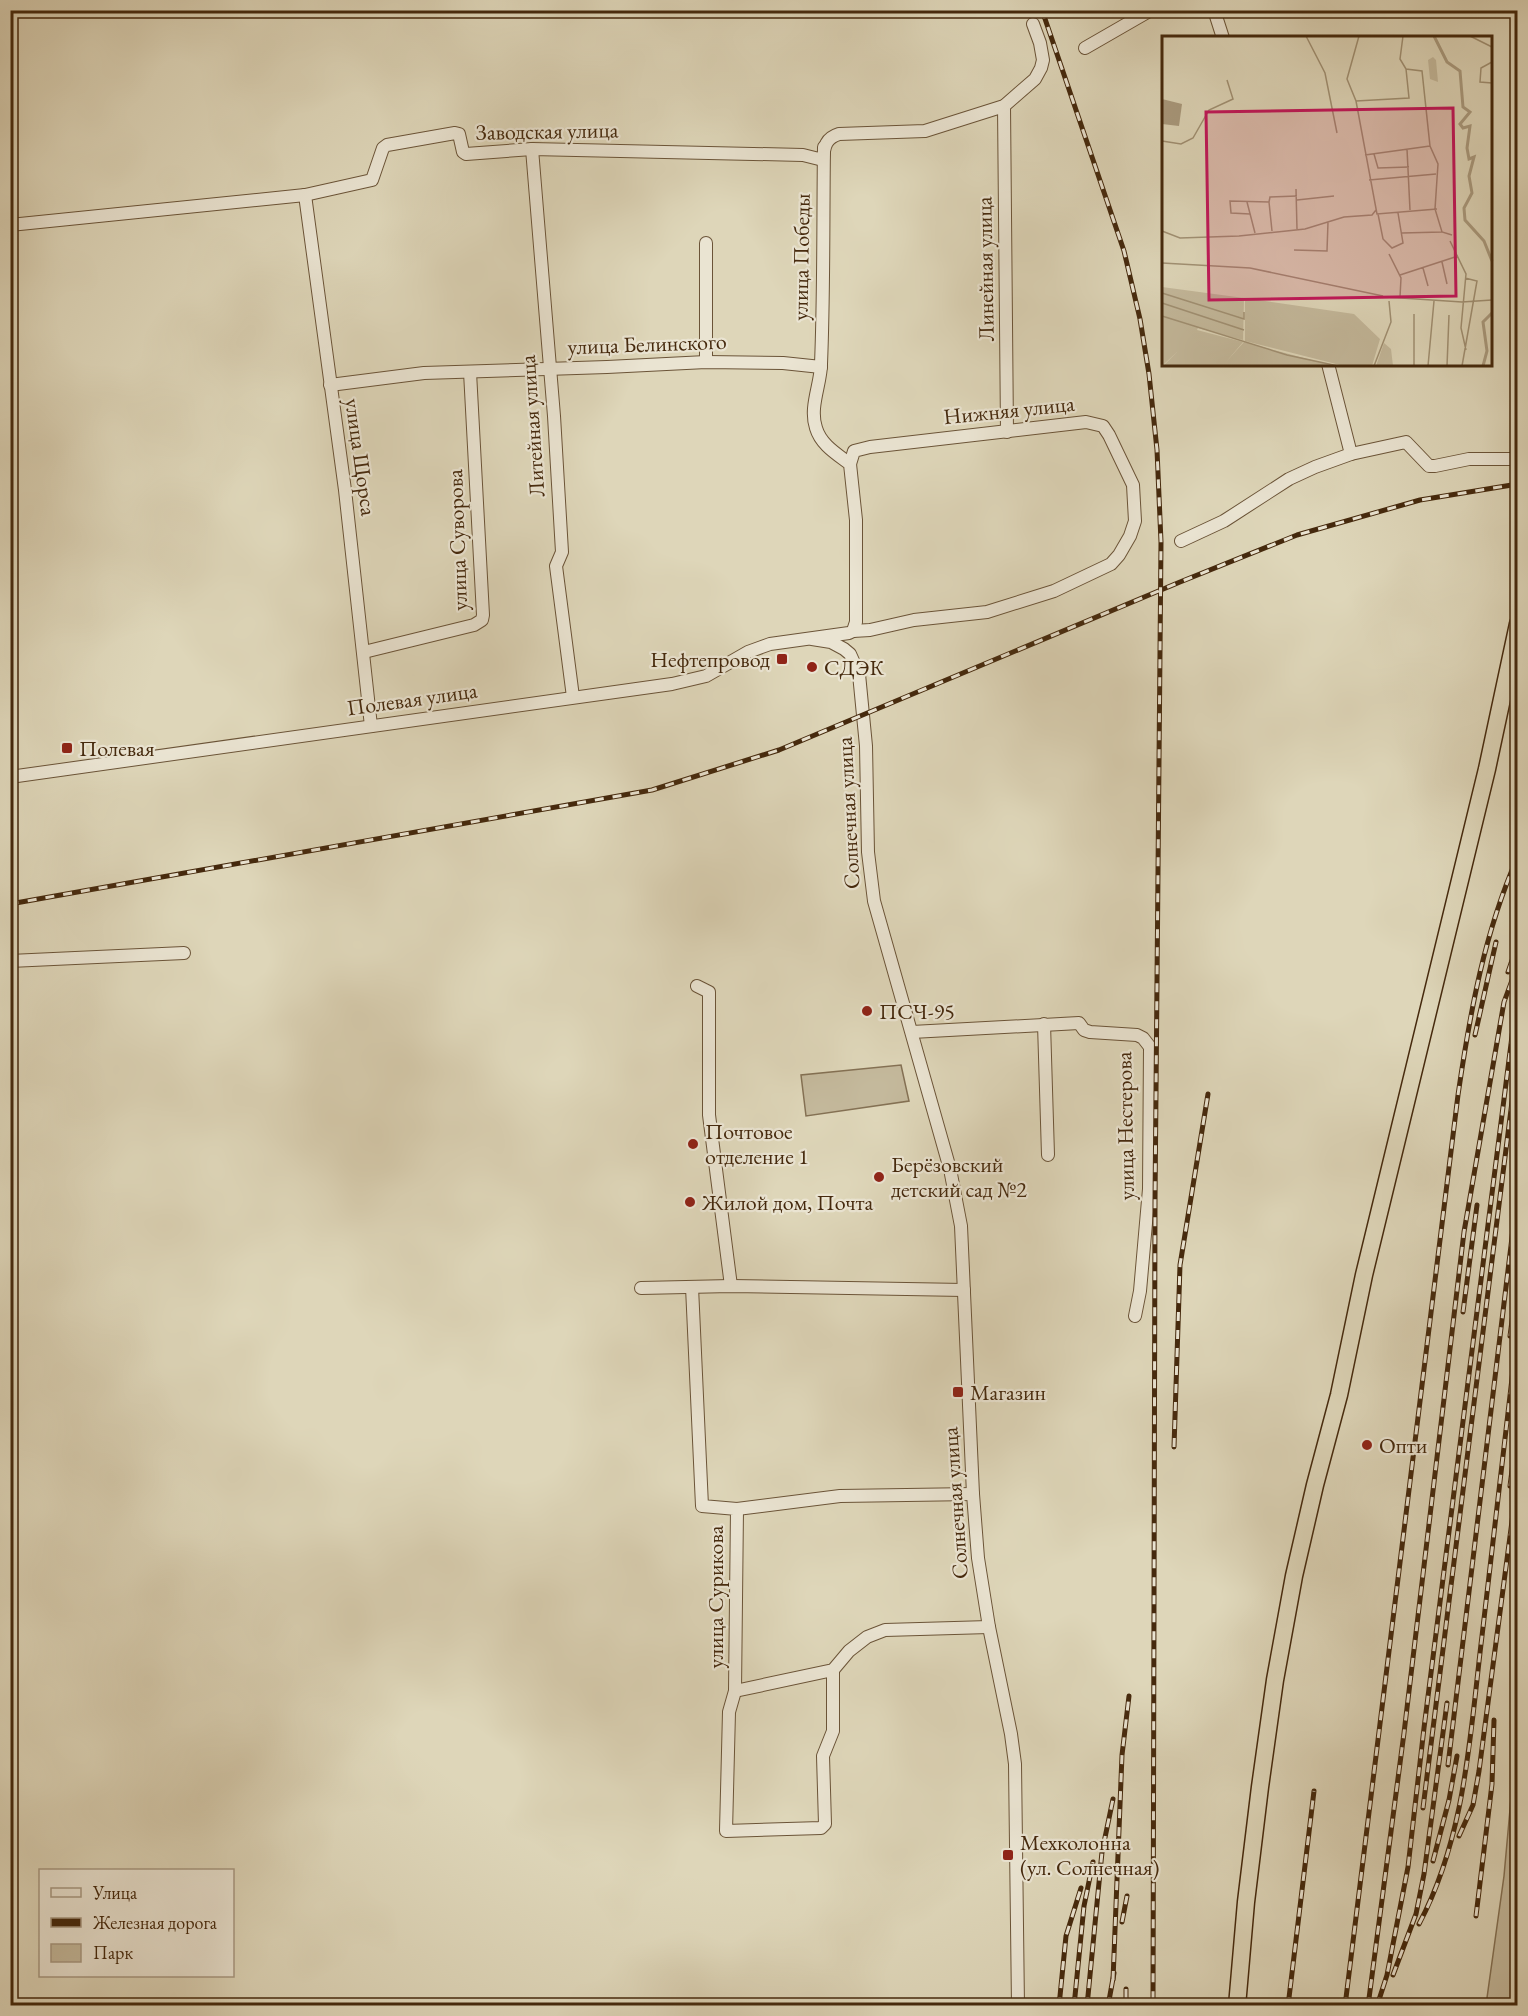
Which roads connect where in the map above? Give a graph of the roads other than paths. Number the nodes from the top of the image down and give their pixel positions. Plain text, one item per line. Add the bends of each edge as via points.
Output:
1 (1151, 10) edge
2 (1214, 10) edge
3 (1033, 24) dead end
4 (1222, 36) edge
5 (1085, 48) dead end
6 (1004, 106) junction
7 (532, 149) junction
8 (824, 153) junction
9 (305, 195) junction
10 (10, 225) edge
11 (706, 243) dead end
12 (706, 362) junction
13 (1329, 366) edge
14 (821, 367) junction
15 (549, 369) junction
16 (470, 372) junction
17 (330, 385) junction
18 (1007, 432) junction
19 (1351, 454) junction
20 (1518, 459) edge
21 (850, 464) junction
22 (1181, 541) dead end
23 (1518, 624) edge
24 (853, 631) junction
25 (812, 639) junction
26 (364, 652) junction
27 (1518, 667) edge
28 (573, 697) junction
29 (1500, 715) junction
30 (371, 726) junction
31 (10, 777) edge
32 (184, 953) dead end
33 (10, 961) edge
34 (697, 986) dead end
35 (1044, 1024) junction
36 (912, 1032) junction
37 (1048, 1155) dead end
38 (731, 1286) junction
39 (692, 1287) junction
40 (641, 1288) dead end
41 (964, 1290) junction
42 (1135, 1316) dead end
43 (973, 1494) junction
44 (737, 1509) junction
45 (989, 1627) junction
46 (833, 1670) junction
47 (735, 1691) junction
48 (1018, 2006) edge
49 (1237, 2006) edge

1 - 5 street
2 - 4 street
3 - 6 street via 1040,43 1041,68 1035,79
6 - 8 street via 925,131 831,137
6 - 18 street, Линейная улица
7 - 8 street, Заводская улица
7 - 9 street, Заводская улица via 466,154 459,134 455,133 387,145 372,180
7 - 15 street, Литейная улица
8 - 14 street, улица Победы
9 - 10 street, Заводская улица
9 - 17 street, улица Щорса
11 - 12 street
12 - 14 street, улица Белинского
12 - 15 street, улица Белинского
13 - 19 street
14 - 21 street, улица Победы via 814,411 816,430 825,444
15 - 16 street, улица Белинского
15 - 28 street, Литейная улица via 562,552 556,566
16 - 17 street, улица Белинского via 424,373
16 - 26 street, улица Суворова via 482,620 474,626
17 - 26 street, улица Щорса
18 - 21 street, Нижняя улица via 870,447 854,451
18 - 24 street, Нижняя улица via 1086,422 1103,426 1132,485 1135,521 1119,555 1111,564 1054,591 987,612
19 - 20 street via 1406,441 1429,466 1469,459
19 - 22 street via 1289,478 1224,521
21 - 24 street via 856,520
23 - 29 highway
24 - 25 street
25 - 28 street, Полевая улица via 758,647 713,673 690,681
25 - 36 street, Солнечная улица via 844,649 859,674 874,901
26 - 30 street, улица Щорса
27 - 29 highway
28 - 30 street, Полевая улица
29 - 49 highway via 1294,1576 1260,1787
30 - 31 street, Полевая улица
32 - 33 street
34 - 38 street via 709,992 709,1115
35 - 36 street, улица Нестерова
35 - 37 street
35 - 42 street, улица Нестерова via 1079,1023 1090,1032 1137,1035 1150,1047 1149,1189
36 - 41 street, Солнечная улица via 950,1169 961,1226
38 - 39 street
38 - 41 street
39 - 40 street
39 - 44 street, улица Сурикова via 702,1506
41 - 43 street, Солнечная улица
43 - 44 street via 840,1496
43 - 45 street, Солнечная улица
44 - 47 street, улица Сурикова
45 - 46 street via 885,1630 867,1637
45 - 48 street, Солнечная улица via 1015,1764
46 - 47 street
46 - 47 street, улица Сурикова via 832,1731 823,1756 825,1824 821,1828 726,1831 729,1712

